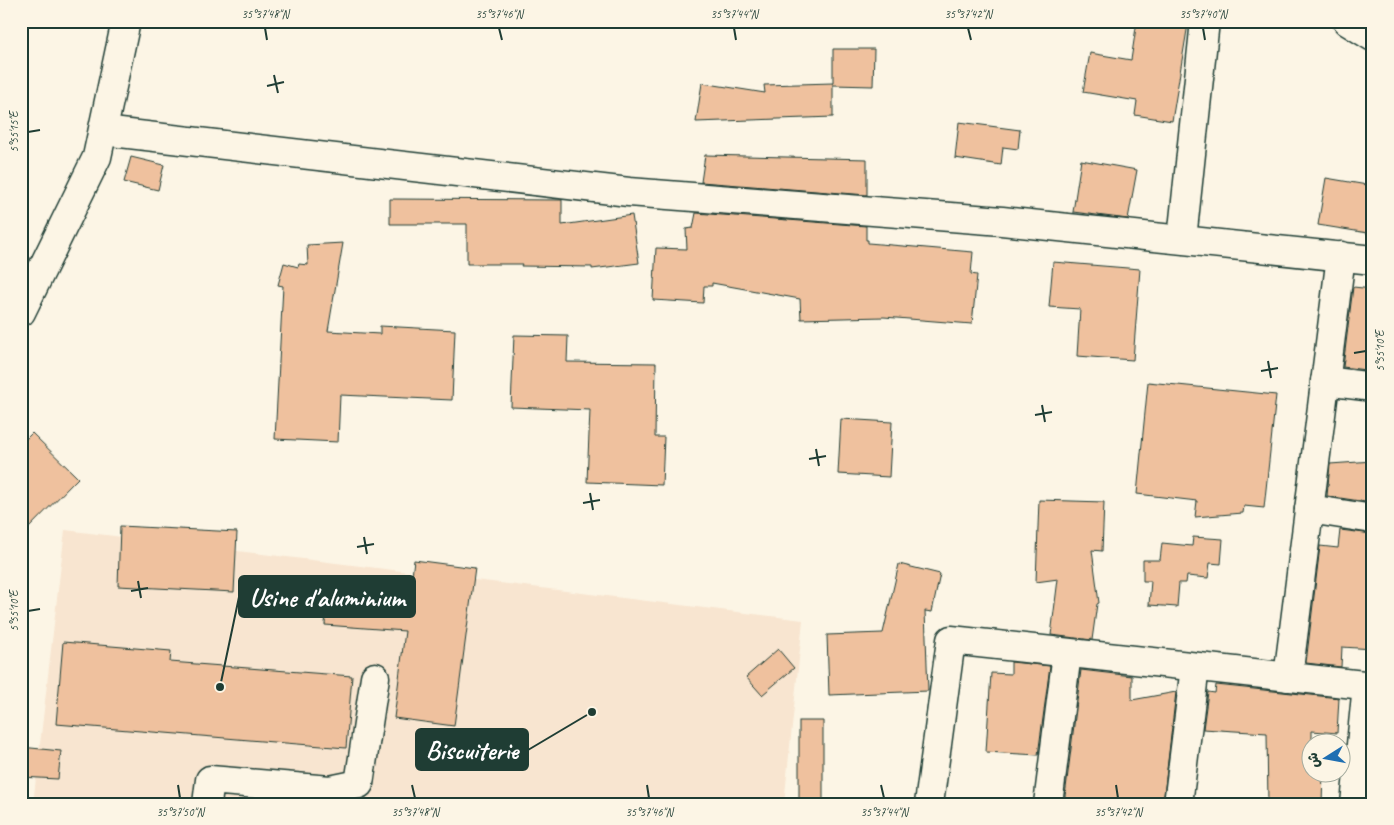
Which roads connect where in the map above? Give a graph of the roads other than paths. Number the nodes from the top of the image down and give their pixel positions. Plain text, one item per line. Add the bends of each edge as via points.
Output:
1 (126, 21) edge
2 (1205, 21) edge
3 (1347, 21) edge
4 (1373, 37) edge
5 (103, 130) junction
6 (1182, 240) junction
7 (1341, 256) junction
8 (1373, 260) edge
9 (21, 312) edge
10 (1325, 381) junction
11 (1373, 387) edge
12 (1309, 509) junction
13 (1373, 519) edge
14 (1067, 653) junction
15 (1195, 667) junction
16 (375, 677) dead end
17 (1288, 677) junction
18 (1370, 686) edge
19 (207, 804) edge
20 (929, 804) edge
21 (1048, 804) edge
22 (1178, 804) edge
23 (1355, 804) edge

1 - 5 street
2 - 6 street
3 - 4 street
5 - 6 street via 629,192 1002,221
5 - 9 street via 97,158
6 - 7 street
7 - 8 street
7 - 10 street
10 - 11 street
10 - 12 street
12 - 13 street
12 - 17 street
14 - 15 street
14 - 20 street via 951,640
14 - 21 street
15 - 17 street
15 - 22 street
16 - 19 street via 359,784 330,790 210,780
17 - 18 street
18 - 23 street

